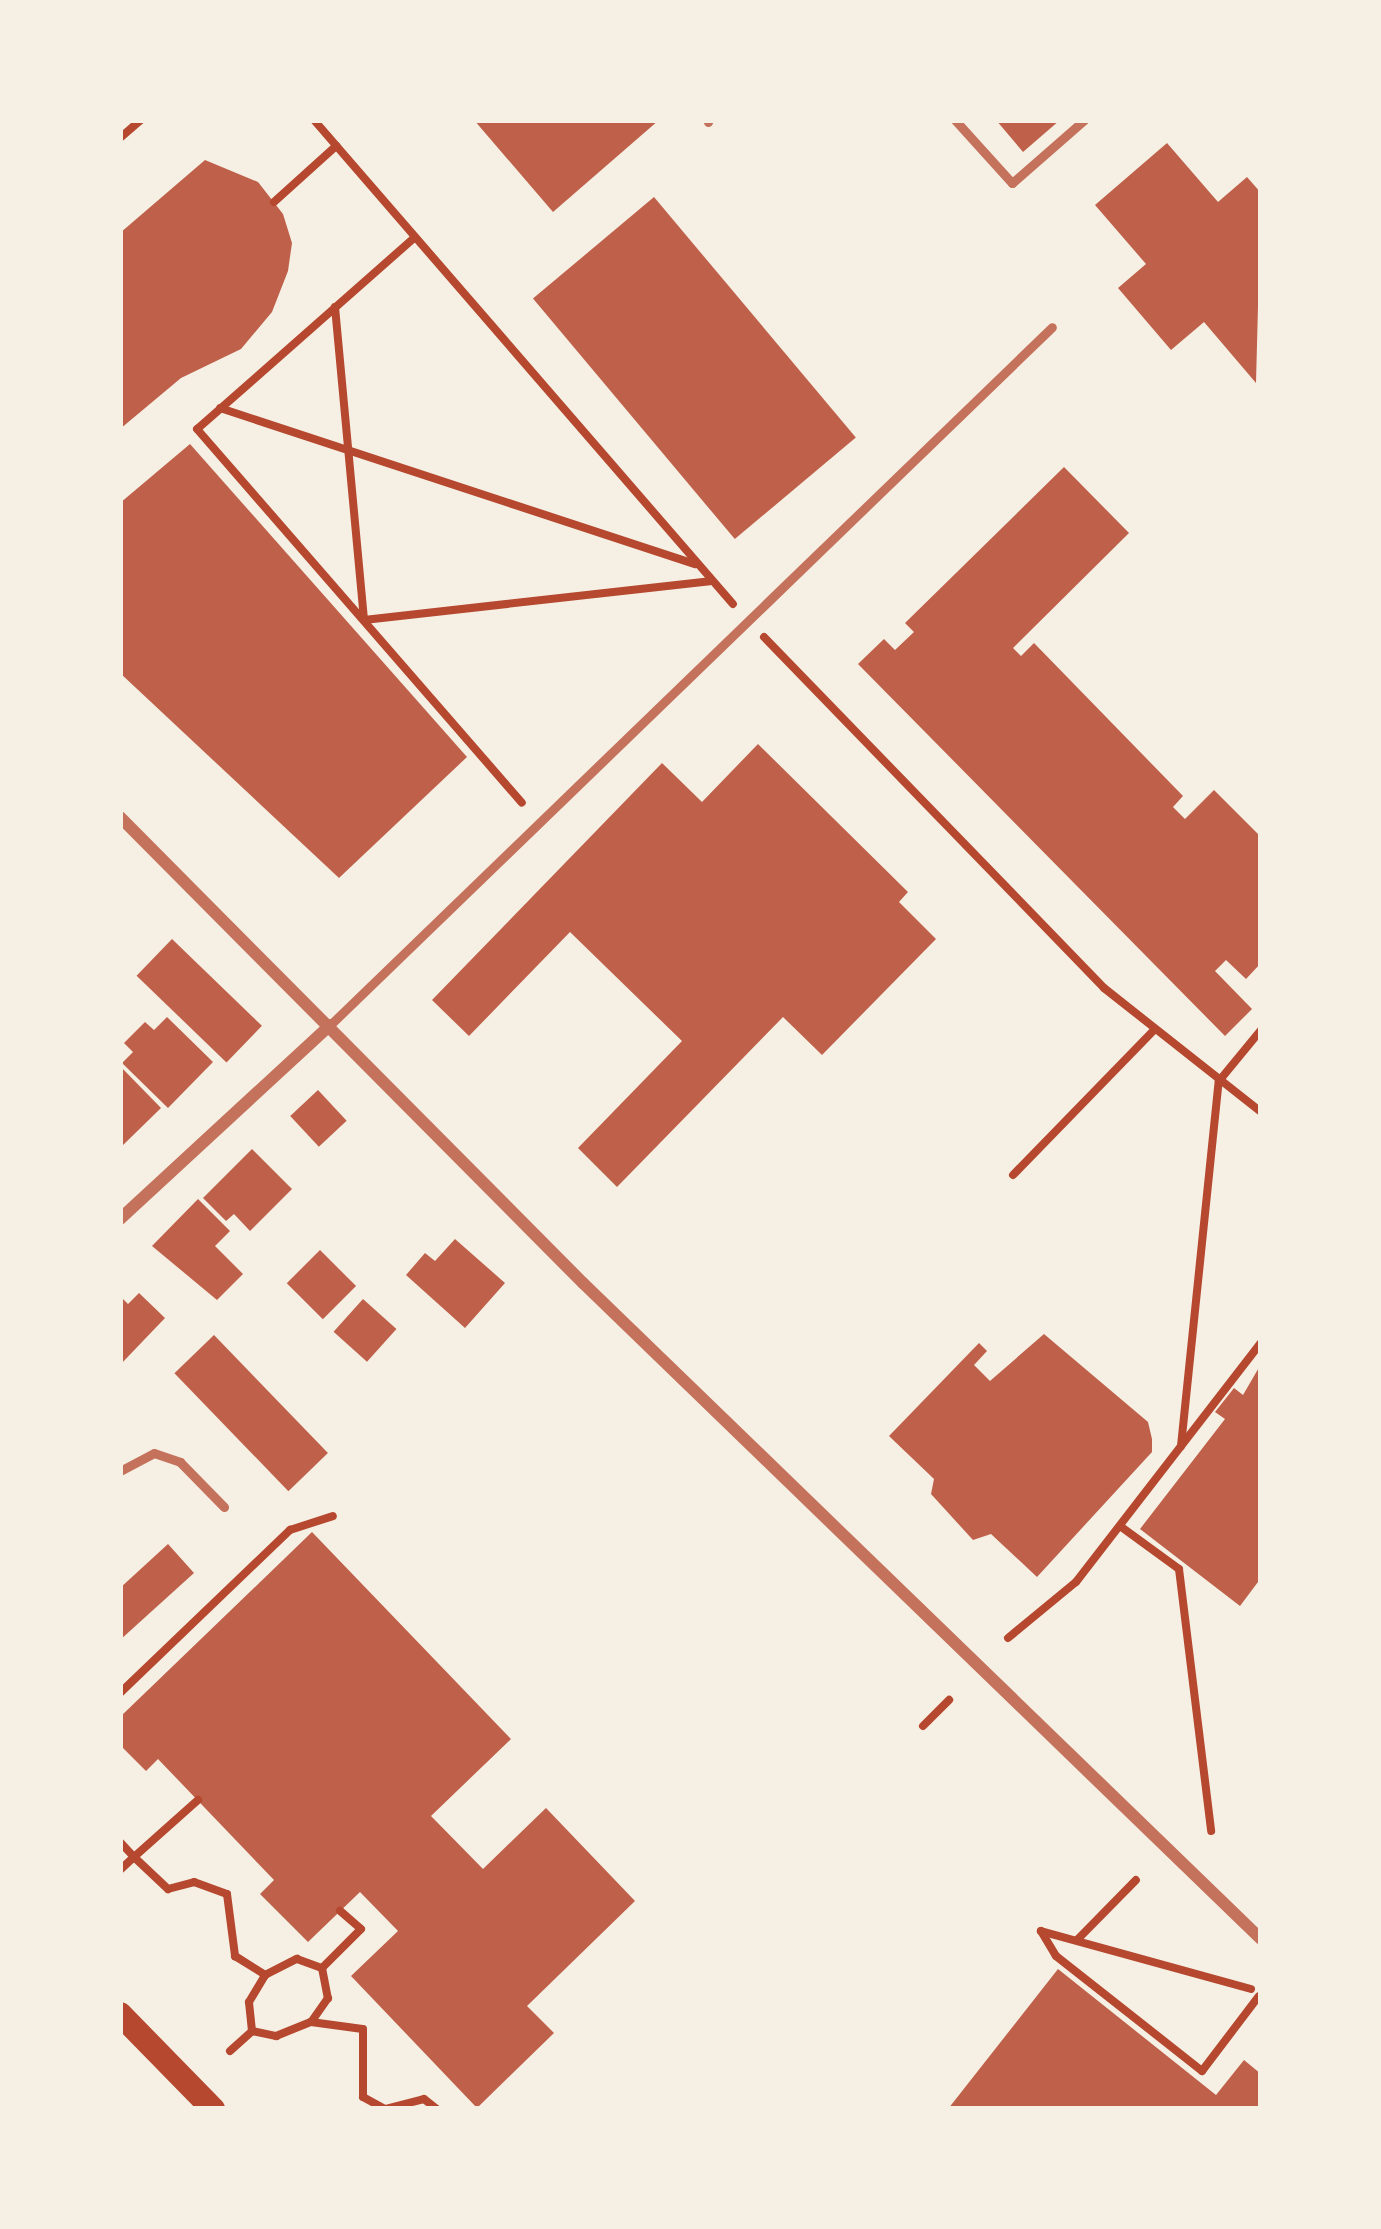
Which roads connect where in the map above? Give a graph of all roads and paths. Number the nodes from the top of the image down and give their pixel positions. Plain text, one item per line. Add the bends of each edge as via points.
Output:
1 (141, 120) edge
2 (314, 120) edge
3 (955, 120) edge
4 (1084, 120) edge
5 (120, 138) edge
6 (336, 146) junction
7 (274, 202) dead end
8 (413, 238) junction
9 (335, 307) junction
10 (1052, 327) dead end
11 (220, 408) junction
12 (349, 450) junction
13 (697, 565) junction
14 (712, 581) junction
15 (364, 620) junction
16 (749, 622) junction
17 (120, 817) edge
18 (538, 822) junction
19 (330, 1025) junction
20 (1154, 1030) junction
21 (1261, 1030) edge
22 (1219, 1081) junction
23 (1261, 1112) edge
24 (1013, 1175) dead end
25 (120, 1219) edge
26 (1261, 1343) edge
27 (1181, 1446) junction
28 (120, 1471) edge
29 (224, 1507) dead end
30 (333, 1516) dead end
31 (1120, 1526) junction
32 (1008, 1639) dead end
33 (120, 1693) edge
34 (949, 1700) dead end
35 (923, 1726) dead end
36 (198, 1800) dead end
37 (1211, 1832) dead end
38 (120, 1842) edge
39 (134, 1857) junction
40 (120, 1870) edge
41 (1136, 1880) dead end
42 (340, 1911) dead end
43 (1261, 1939) edge
44 (1077, 1940) junction
45 (322, 1968) junction
46 (266, 1975) junction
47 (1255, 1993) edge
48 (120, 2014) edge
49 (311, 2022) junction
50 (252, 2031) junction
51 (230, 2051) dead end
52 (212, 2109) edge
53 (437, 2109) edge

1 - 5 path
2 - 6 path
3 - 4 lane via 1012,184
6 - 7 path
6 - 8 path
8 - 9 path
8 - 13 path
9 - 11 path
9 - 12 path
10 - 16 lane
11 - 12 path
11 - 15 path via 196,429
12 - 13 path
12 - 15 path
13 - 14 path
14 - 15 path
14 - 16 path
15 - 18 path
16 - 18 lane
16 - 20 path
17 - 19 street
18 - 19 lane
19 - 25 street
19 - 43 street via 616,1315
20 - 22 path
20 - 24 path
21 - 22 path
22 - 23 path
22 - 27 path
26 - 27 path
27 - 31 path
28 - 29 lane via 154,1454 180,1462
30 - 33 path via 290,1530
31 - 32 path via 1076,1582
31 - 37 path via 1179,1569
34 - 35 path
36 - 39 path
38 - 39 path
39 - 40 path
39 - 46 path via 168,1889 194,1882 227,1894 235,1956
41 - 44 path
42 - 45 path via 361,1929
44 - 47 path
44 - 47 path via 1041,1931 1056,1956 1202,2071
45 - 46 path via 297,1959
45 - 49 path via 328,1998
46 - 50 path via 249,2002
48 - 52 main road
49 - 50 path via 275,2036
49 - 53 path via 363,2029 363,2097 385,2109 424,2099
50 - 51 path

